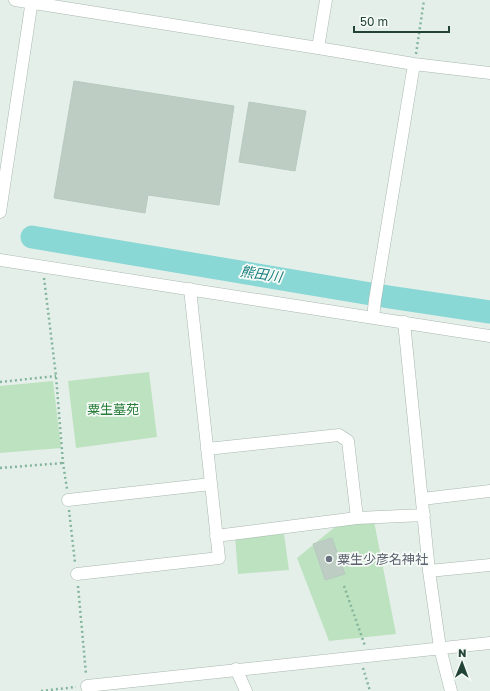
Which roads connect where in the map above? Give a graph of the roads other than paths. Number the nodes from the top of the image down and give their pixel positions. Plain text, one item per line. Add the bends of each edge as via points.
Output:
1 (15, 0) edge
2 (326, 0) edge
3 (32, 1) edge
4 (318, 48) junction
5 (414, 64) junction
6 (490, 73) edge
7 (0, 212) edge
8 (0, 260) edge
9 (190, 289) junction
10 (373, 318) junction
11 (404, 322) junction
12 (490, 336) edge
13 (207, 449) junction
14 (211, 484) junction
15 (490, 491) edge
16 (422, 499) junction
17 (68, 500) dead end
18 (424, 515) junction
19 (357, 518) junction
20 (216, 536) junction
21 (490, 565) edge
22 (429, 571) junction
23 (77, 574) dead end
24 (490, 643) edge
25 (440, 648) junction
26 (236, 669) junction
27 (88, 689) edge
28 (246, 691) edge
29 (451, 691) edge

1 - 3 street
2 - 4 street
3 - 4 street
3 - 7 street
4 - 5 street
5 - 6 street
5 - 10 street
8 - 9 street
9 - 10 street
9 - 13 street
10 - 11 street
11 - 12 street
11 - 16 street
13 - 14 street
13 - 19 street via 340,435 348,441
14 - 17 street
14 - 20 street
15 - 16 street
16 - 18 street
18 - 19 street
18 - 22 street
19 - 20 street
20 - 23 street via 219,558
21 - 22 street
22 - 25 street
24 - 25 street
25 - 26 street
25 - 29 street
26 - 27 street
26 - 28 street

